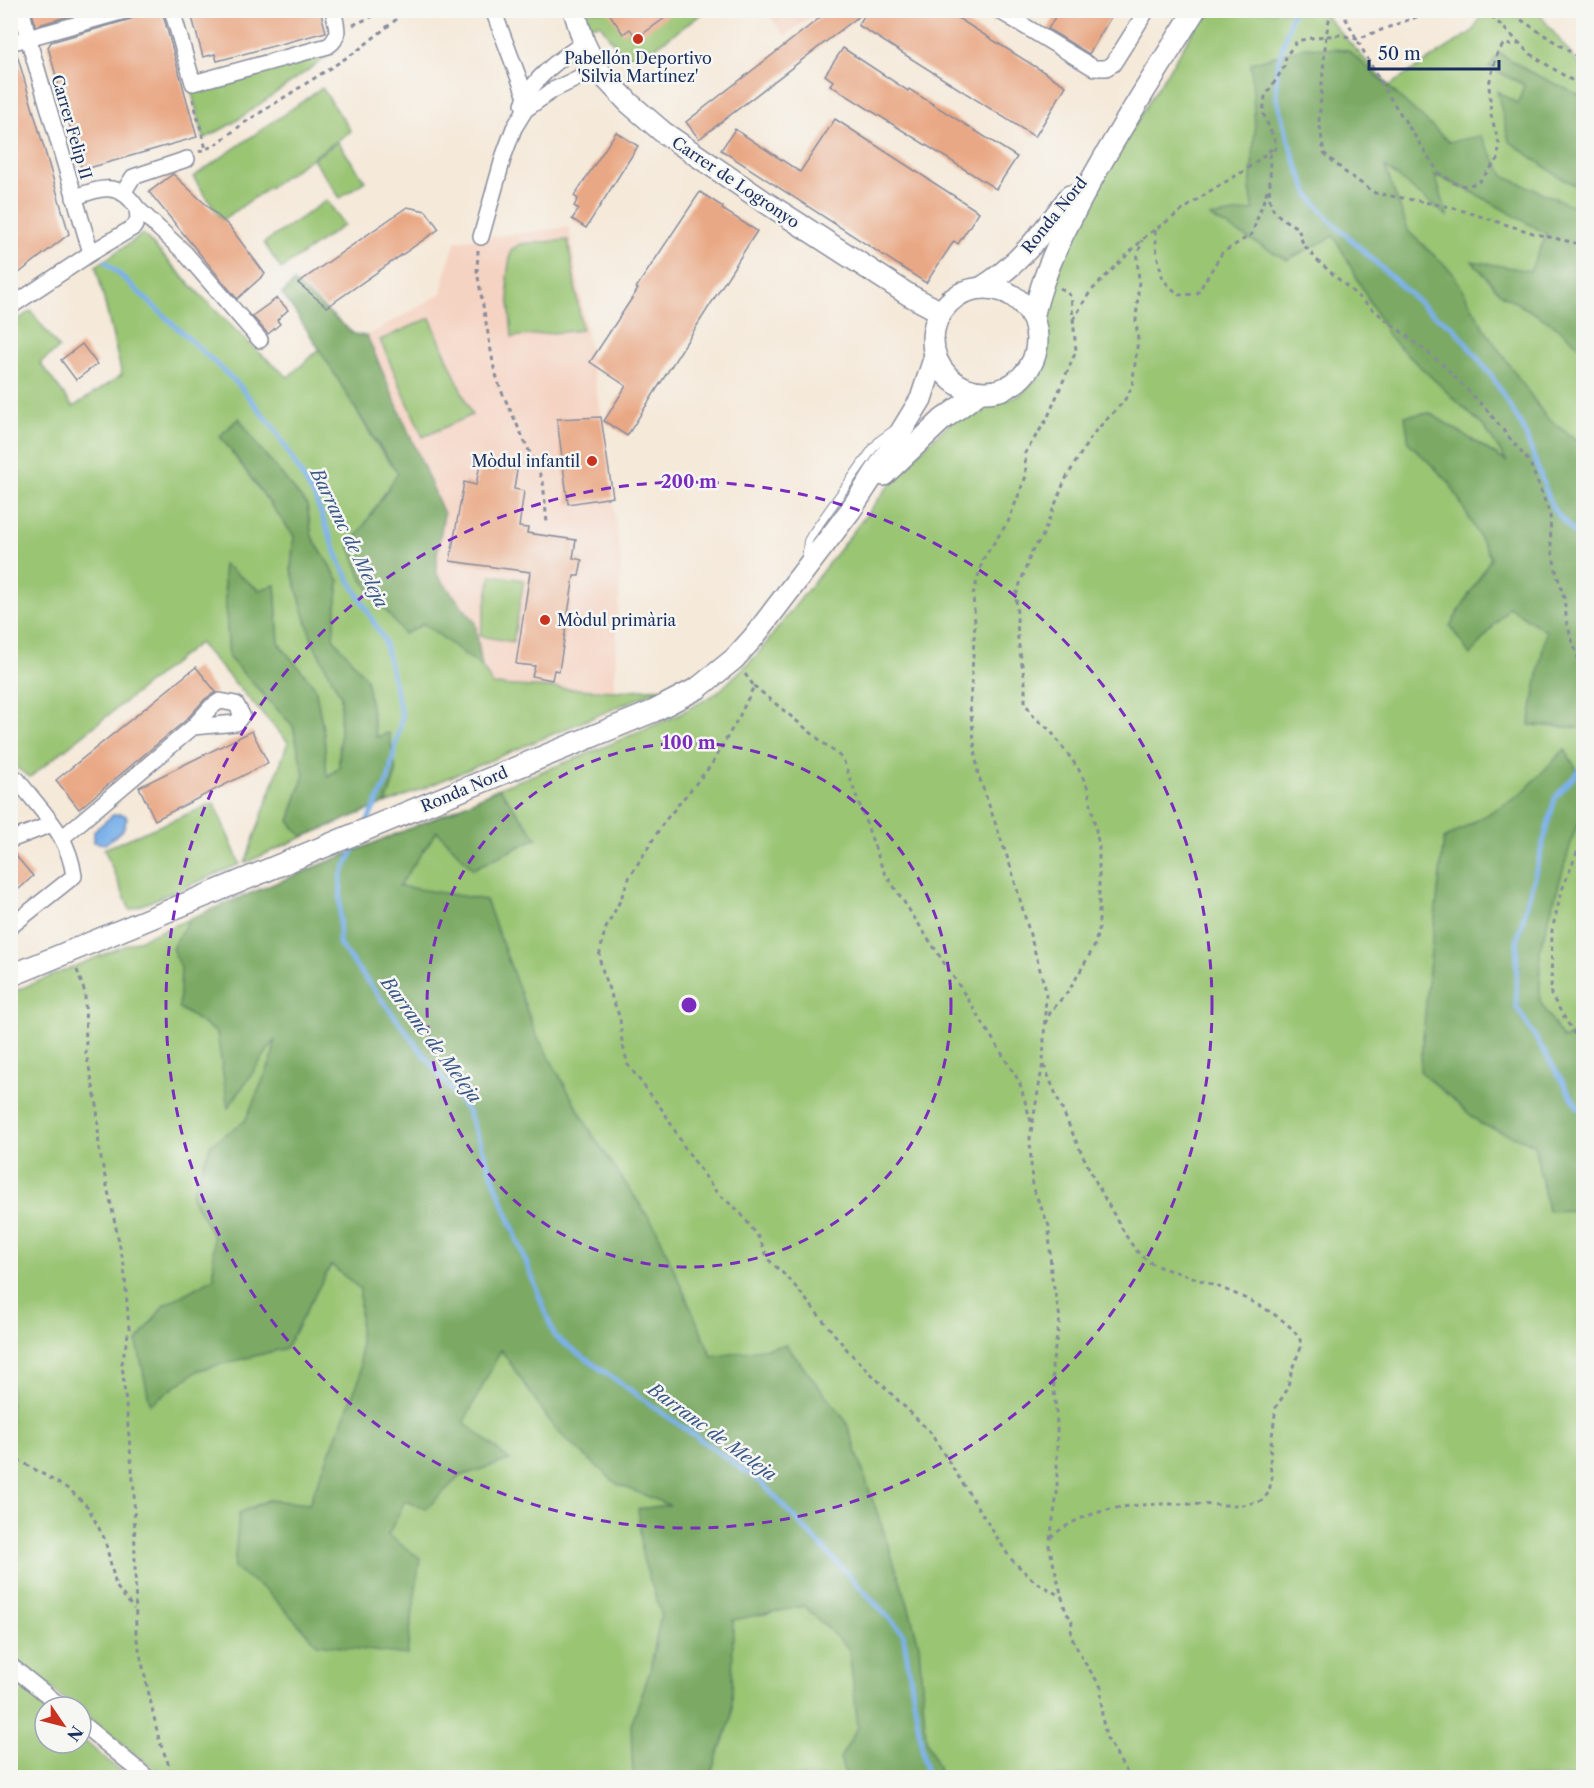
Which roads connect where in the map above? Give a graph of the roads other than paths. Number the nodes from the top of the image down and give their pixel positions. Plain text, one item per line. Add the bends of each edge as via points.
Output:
1 (22, 10) edge
2 (128, 10) edge
3 (172, 10) edge
4 (333, 10) edge
5 (493, 10) edge
6 (574, 10) edge
7 (998, 10) edge
8 (1147, 10) edge
9 (1195, 10) edge
10 (28, 38) junction
11 (10, 43) edge
12 (588, 50) junction
13 (580, 77) junction
14 (608, 82) junction
15 (526, 103) junction
16 (1117, 134) junction
17 (187, 159) road end
18 (123, 193) junction
19 (74, 198) junction
20 (137, 208) junction
21 (154, 222) junction
22 (134, 227) junction
23 (481, 237) road end
24 (91, 253) junction
25 (976, 283) junction
26 (939, 302) junction
27 (10, 307) edge
28 (1033, 317) junction
29 (260, 340) dead end
30 (935, 356) junction
31 (979, 393) junction
32 (910, 418) junction
33 (850, 511) junction
34 (806, 568) junction
35 (193, 727) dead end
36 (10, 774) edge
37 (52, 824) junction
38 (63, 837) junction
39 (10, 840) edge
40 (10, 927) edge
41 (10, 976) edge
42 (10, 1665) edge
43 (47, 1695) edge
44 (93, 1733) edge
45 (148, 1778) edge

1 - 10 street, Carrer Felip II
2 - 10 street
3 - 4 street via 193,83 325,47 336,35
5 - 15 street
6 - 12 main road, Carrer de Logronyo
7 - 8 street via 1094,68 1106,68 1113,64
9 - 16 main road, Ronda Nord
10 - 11 street
10 - 19 street, Carrer Felip II
12 - 13 street
12 - 14 main road, Carrer de Logronyo
12 - 15 street via 545,72
13 - 14 street
13 - 15 street via 553,90 529,109
14 - 26 main road, Carrer de Logronyo via 664,133 762,200 890,283
15 - 23 street via 504,154
16 - 25 main road, Ronda Nord via 1042,233 1011,266
16 - 28 main road, Ronda Nord via 1057,242
17 - 18 street via 133,177
18 - 19 street via 103,188
18 - 20 street
19 - 24 street, Carrer Felip II
20 - 21 street
20 - 22 street
21 - 22 street
21 - 29 street
22 - 24 street
24 - 27 street
25 - 26 main road via 968,291
25 - 28 main road via 1011,294
26 - 30 main road via 933,341
28 - 31 main road via 1038,349 1023,377 1010,387
30 - 31 main road via 951,381
30 - 32 main road, Ronda Nord via 921,399
31 - 33 main road, Ronda Nord via 942,420
32 - 33 main road, Ronda Nord
32 - 34 lane via 880,440 824,515 808,541
33 - 34 main road, Ronda Nord
34 - 41 main road, Ronda Nord via 734,659 675,701
35 - 38 street
36 - 37 street
37 - 38 street
37 - 39 street
38 - 40 street via 74,876
42 - 43 street
44 - 45 street

